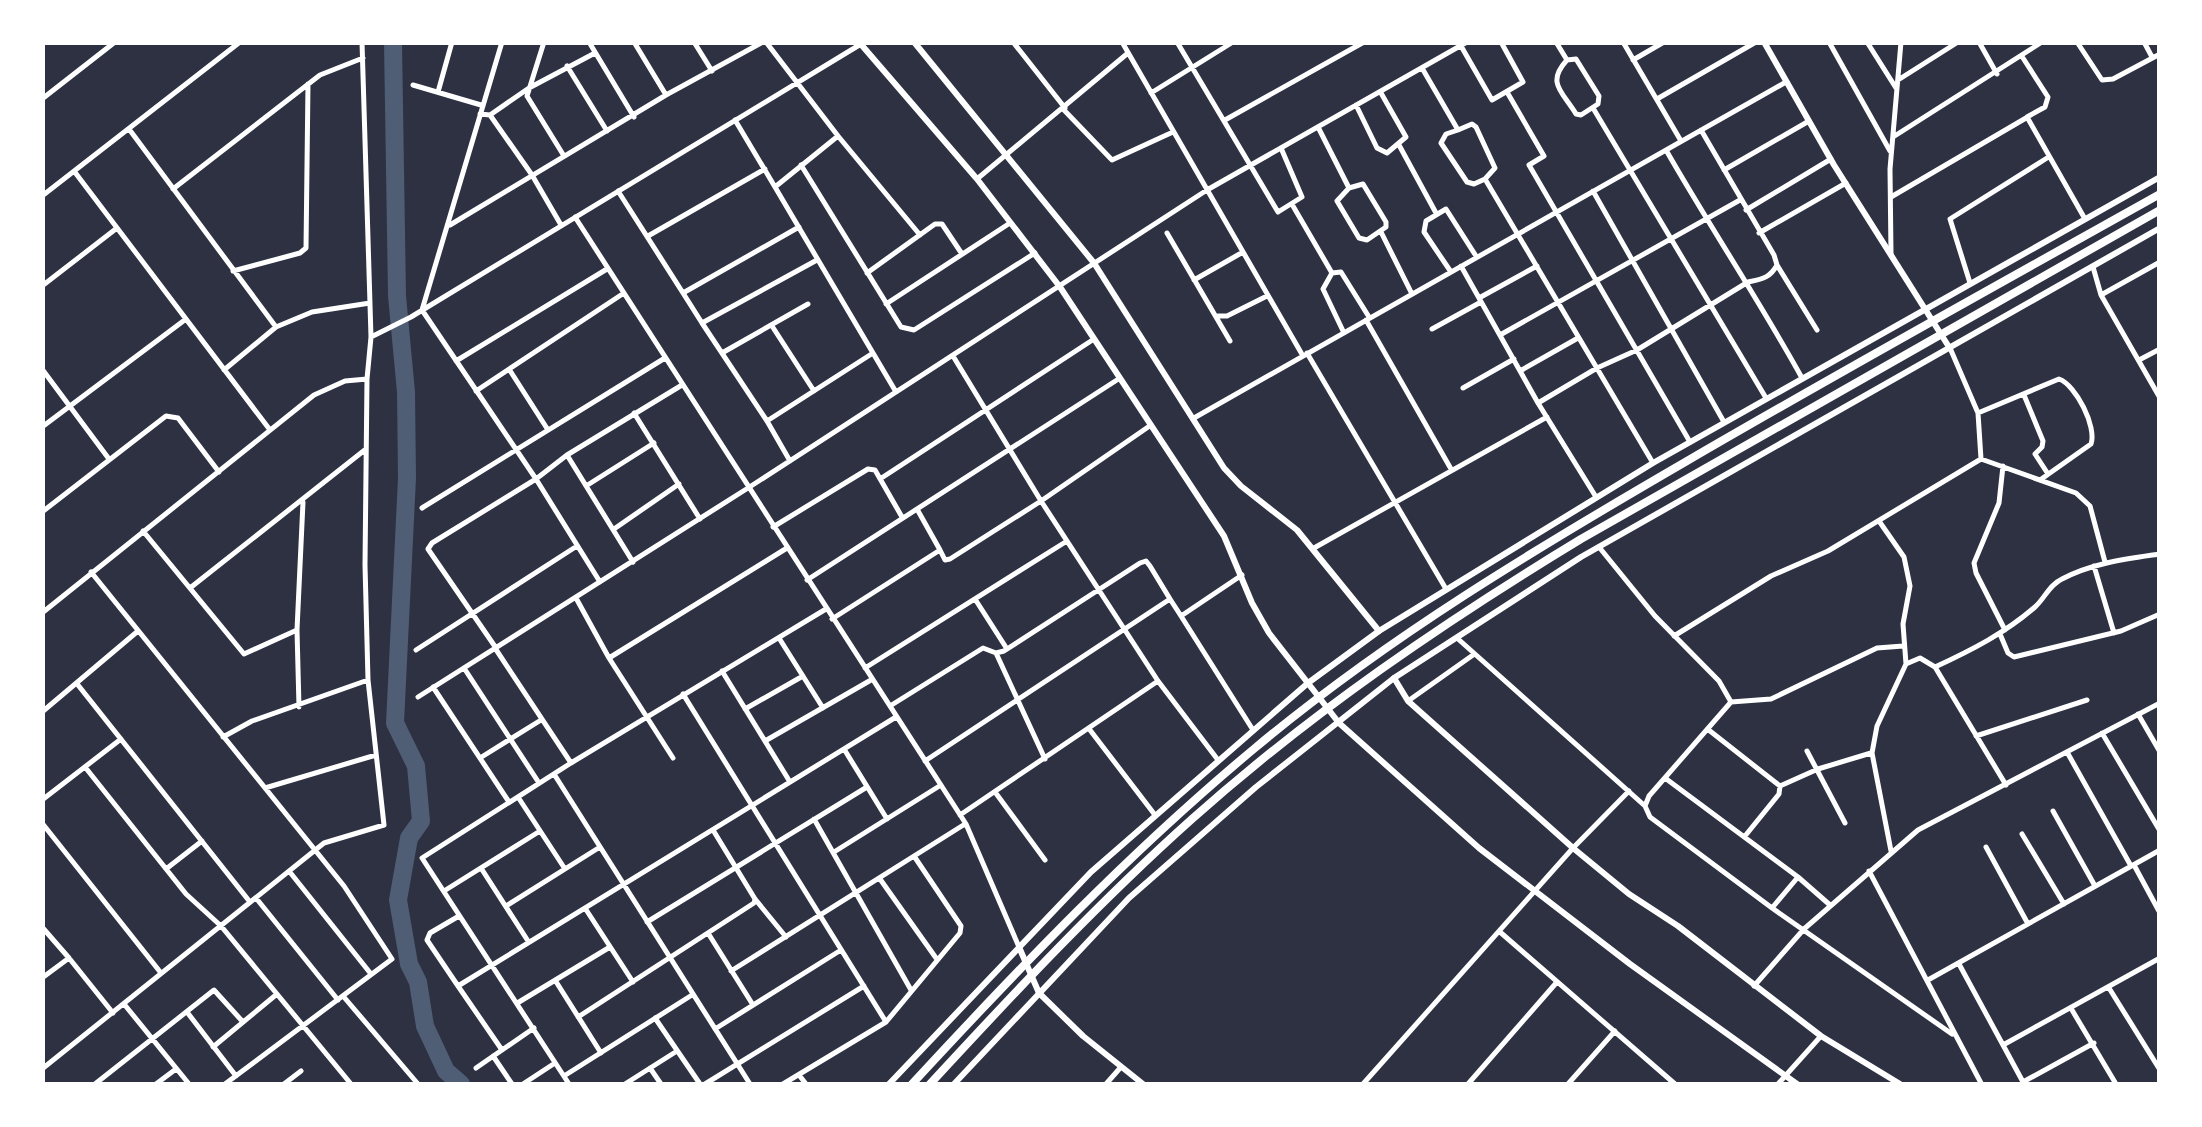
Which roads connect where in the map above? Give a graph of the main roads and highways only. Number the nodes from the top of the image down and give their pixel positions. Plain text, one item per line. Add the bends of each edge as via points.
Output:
1 (2160, 194) edge
2 (2160, 210) edge
3 (912, 1084) edge
4 (930, 1084) edge

1 - 3 highway via 1626,496 1419,624 1257,746 1152,837
2 - 4 highway via 1580,539 1384,666 1275,748 1159,849

